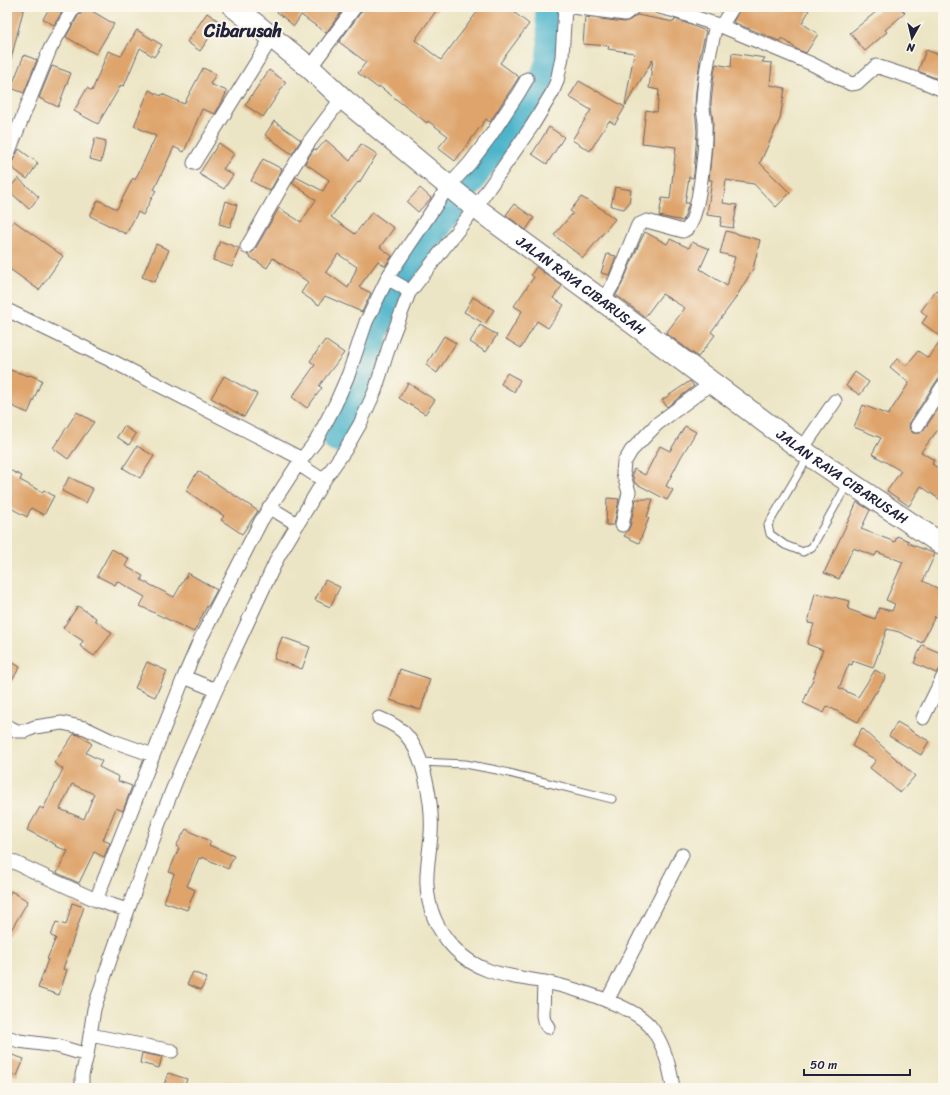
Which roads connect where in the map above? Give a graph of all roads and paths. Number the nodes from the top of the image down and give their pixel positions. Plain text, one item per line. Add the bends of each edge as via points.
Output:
1 (74, 7) edge
2 (355, 7) edge
3 (565, 7) edge
4 (572, 7) edge
5 (634, 7) edge
6 (659, 7) edge
7 (733, 7) edge
8 (236, 8) edge
9 (718, 26) junction
10 (272, 37) junction
11 (310, 68) junction
12 (527, 79) dead end
13 (943, 90) edge
14 (342, 98) junction
15 (7, 156) edge
16 (194, 163) dead end
17 (450, 188) junction
18 (472, 206) junction
19 (247, 247) dead end
20 (389, 279) junction
21 (406, 290) junction
22 (603, 301) junction
23 (7, 310) edge
24 (712, 383) junction
25 (943, 386) edge
26 (835, 401) dead end
27 (917, 426) dead end
28 (805, 452) junction
29 (301, 463) junction
30 (319, 477) junction
31 (849, 482) junction
32 (270, 508) junction
33 (293, 522) junction
34 (622, 525) dead end
35 (943, 544) edge
36 (943, 676) edge
37 (188, 678) junction
38 (214, 689) junction
39 (379, 718) dead end
40 (923, 718) dead end
41 (7, 726) edge
42 (153, 755) junction
43 (420, 762) junction
44 (612, 800) dead end
45 (682, 855) dead end
46 (7, 859) edge
47 (98, 900) junction
48 (125, 909) junction
49 (544, 986) junction
50 (607, 1001) junction
51 (548, 1026) dead end
52 (90, 1034) junction
53 (7, 1037) edge
54 (172, 1051) dead end
55 (85, 1055) junction
56 (82, 1088) edge
57 (673, 1088) edge

1 - 15 street via 50,49
2 - 11 street
3 - 18 street via 562,57 552,93 532,126
4 - 5 street via 625,14
6 - 9 street
7 - 9 street
8 - 10 main road, JALAN RAYA CIBARUSAH
9 - 13 street via 812,64 852,84 857,83 876,66
9 - 22 street via 702,103 705,122 703,165 694,215 689,227 683,232 647,221 638,225 615,281
10 - 11 main road, JALAN RAYA CIBARUSAH
10 - 16 street
11 - 14 main road, JALAN RAYA CIBARUSAH
12 - 17 street via 482,149
14 - 17 main road, JALAN RAYA CIBARUSAH
14 - 19 street via 305,148
17 - 18 main road, JALAN RAYA CIBARUSAH
17 - 20 street via 415,234
18 - 21 street
18 - 22 main road, JALAN RAYA CIBARUSAH
20 - 21 street
20 - 29 street via 366,322 335,405 316,442
21 - 30 street via 375,391 360,424 345,450
22 - 24 main road, JALAN RAYA CIBARUSAH
23 - 29 street via 110,360
24 - 28 main road, JALAN RAYA CIBARUSAH
24 - 34 street via 657,424 626,458 623,473 629,492
25 - 27 street
26 - 28 street
28 - 31 main road, JALAN RAYA CIBARUSAH
28 - 31 lane via 768,525 770,534 786,545 803,552 812,547
29 - 30 street
29 - 32 street
30 - 33 street
31 - 35 main road, JALAN RAYA CIBARUSAH
32 - 33 street
32 - 37 street via 200,640
33 - 38 street
36 - 40 street
37 - 38 street
37 - 42 street
38 - 48 street
39 - 43 street via 406,734
41 - 42 street via 17,731 25,731 62,723 85,728
42 - 47 street
43 - 44 lane via 465,764 497,770
43 - 49 street via 430,810 427,886 436,923 469,961 486,970
45 - 50 street
46 - 47 street
47 - 48 street
48 - 52 street via 98,994
49 - 50 street via 571,988
49 - 51 street via 544,1021
50 - 57 street via 642,1018 650,1027 664,1052
52 - 54 street
52 - 55 street
53 - 55 street via 57,1046
55 - 56 street

